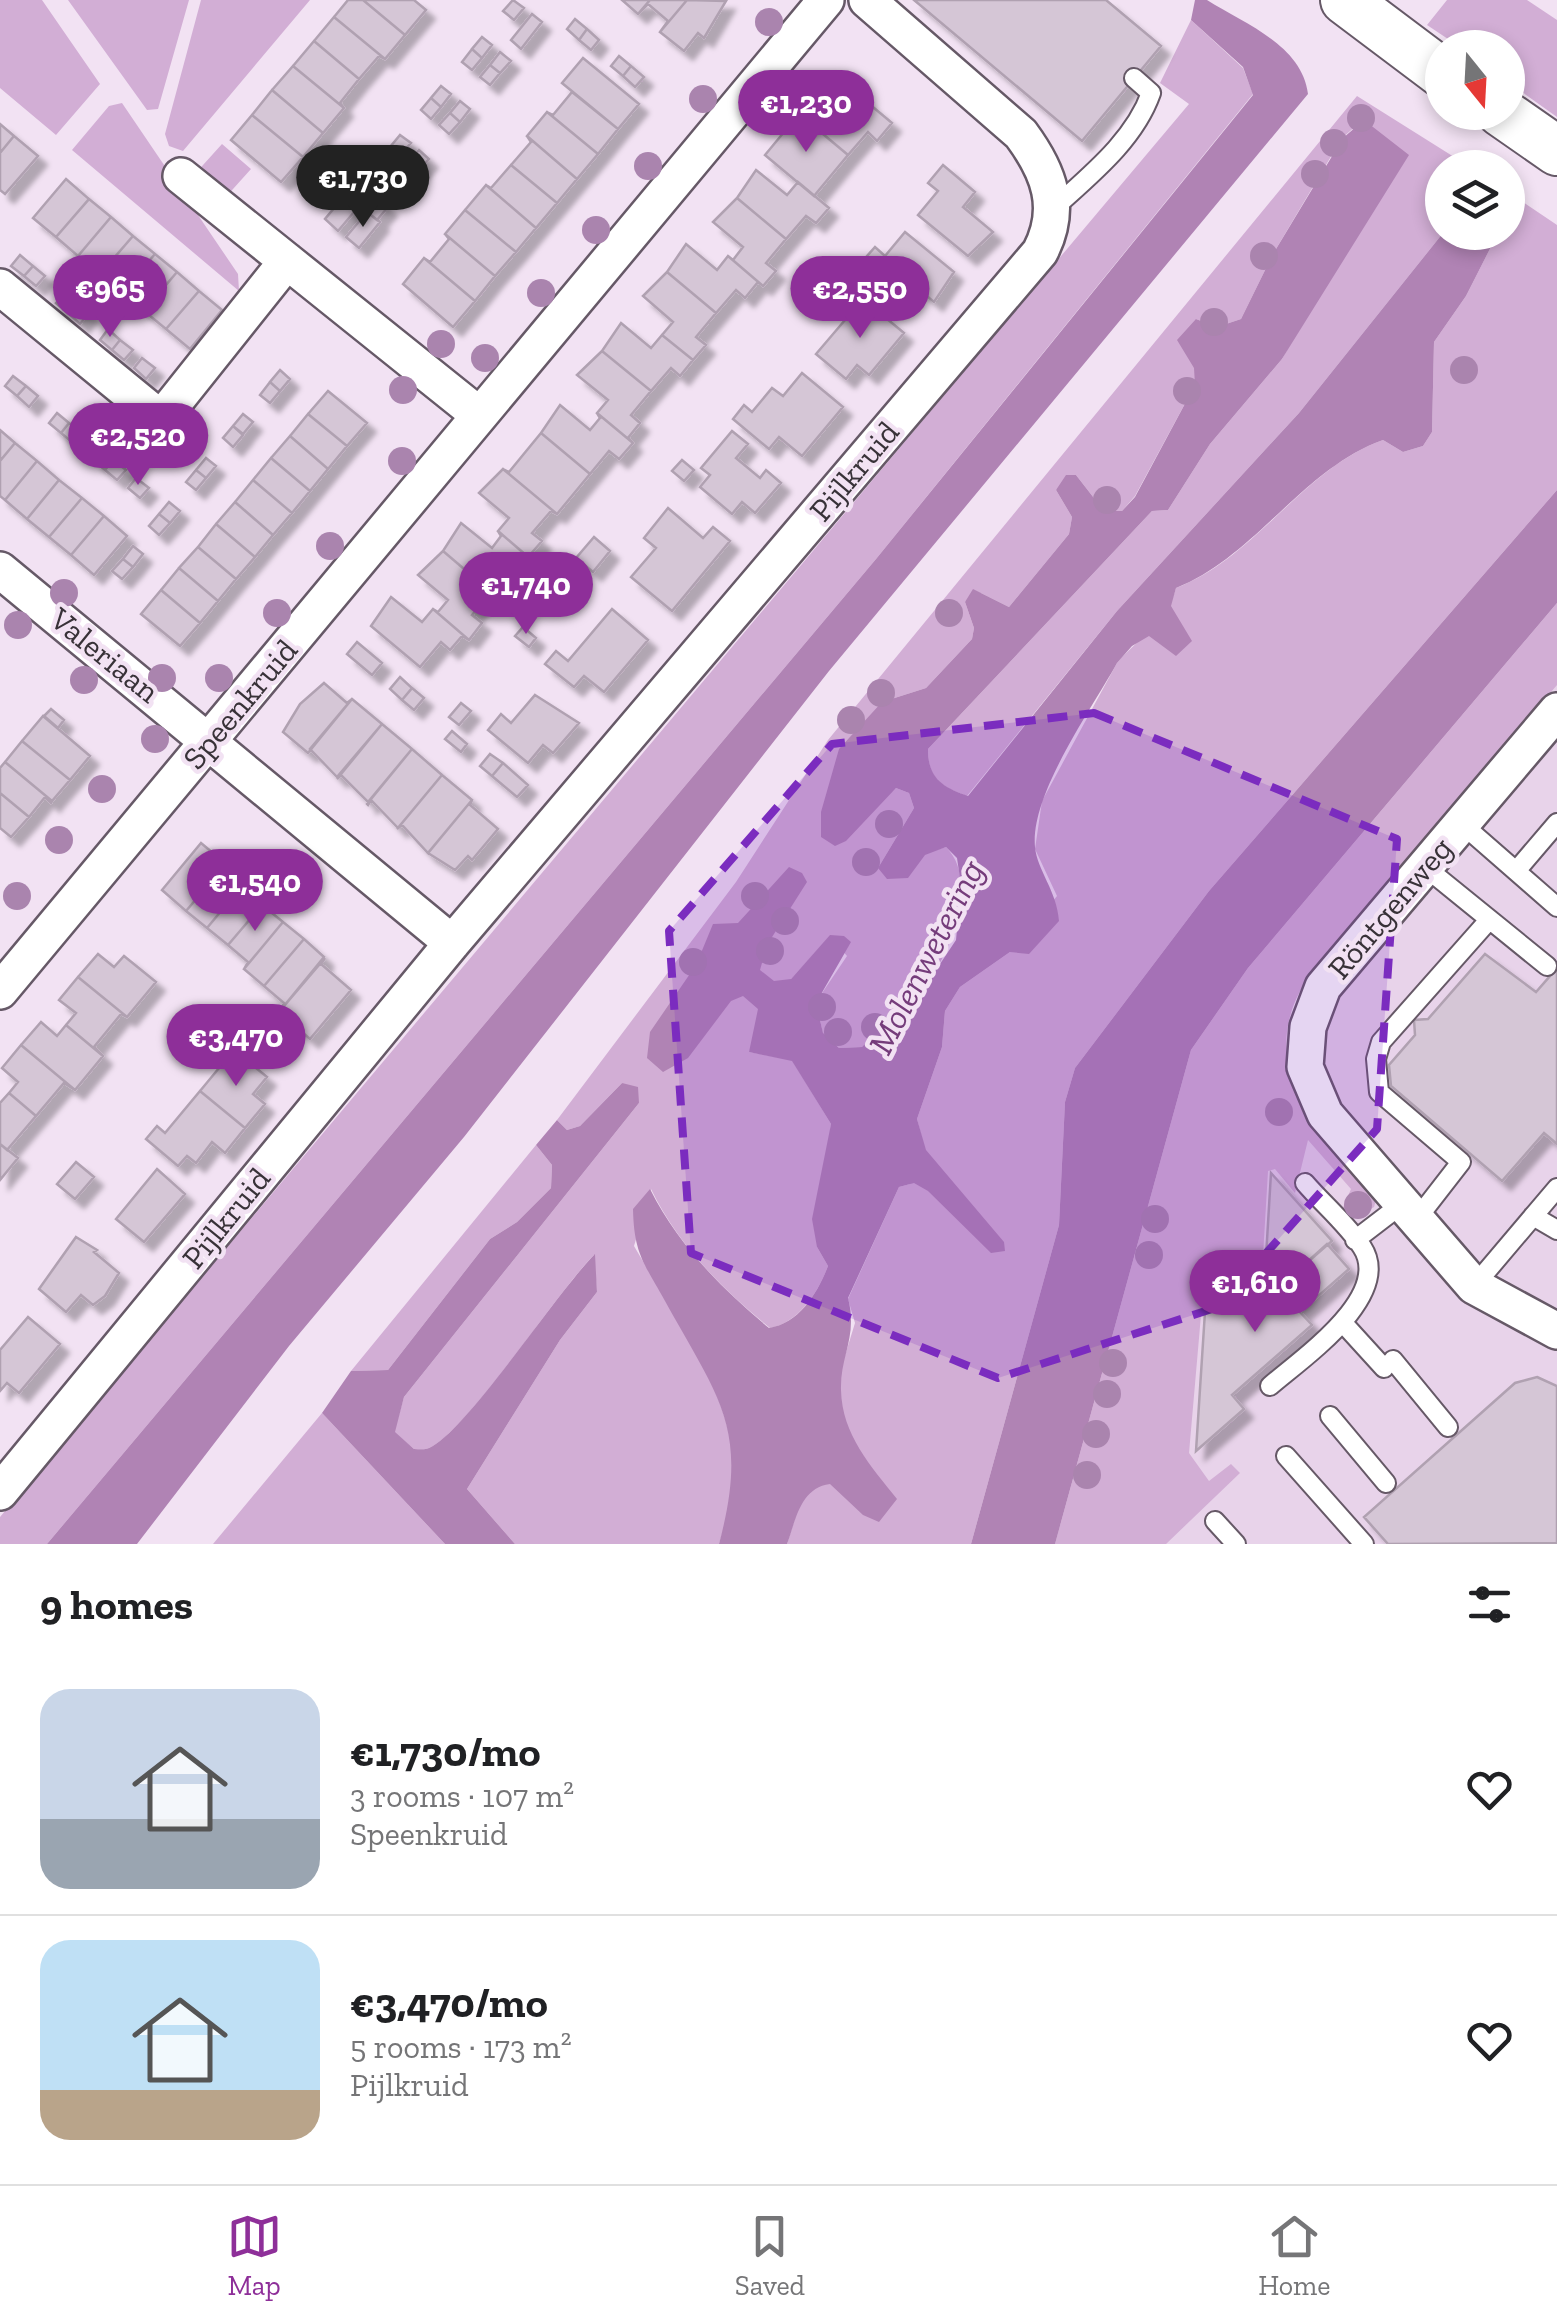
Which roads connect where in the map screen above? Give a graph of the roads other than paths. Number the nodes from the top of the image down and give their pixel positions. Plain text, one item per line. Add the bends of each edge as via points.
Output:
1 (826, 0) edge
2 (867, 0) edge
3 (1344, 0) edge
4 (1425, 60) edge
5 (1134, 78) dead end
6 (1525, 129) edge
7 (1557, 151) edge
8 (182, 176) dead end
9 (1053, 209) junction
10 (286, 261) junction
11 (0, 287) edge
12 (479, 416) junction
13 (0, 570) edge
14 (1557, 711) edge
15 (210, 740) junction
16 (1557, 823) edge
17 (1462, 824) junction
18 (1425, 867) junction
19 (1516, 871) junction
20 (1557, 907) edge
21 (1489, 920) junction
22 (452, 943) junction
23 (1547, 966) dead end
24 (0, 991) edge
25 (1305, 1183) dead end
26 (1557, 1188) edge
27 (1409, 1212) junction
28 (1534, 1216) junction
29 (1557, 1230) edge
30 (1355, 1240) junction
31 (1474, 1286) junction
32 (1343, 1323) junction
33 (1557, 1330) edge
34 (1270, 1386) dead end
35 (1330, 1416) dead end
36 (1448, 1427) dead end
37 (1286, 1456) dead end
38 (1386, 1482) dead end
39 (0, 1492) edge
40 (1215, 1520) dead end
41 (1236, 1544) edge
42 (1364, 1544) edge

1 - 12 street, Speenkruid
2 - 9 street via 1021,134 1040,159
3 - 4 street
5 - 9 lane via 1151,93 1144,112 1106,161
6 - 7 street
8 - 10 street
9 - 22 street, Pijlkruid via 1040,252
10 - 11 street via 160,420
10 - 12 street
12 - 15 street, Speenkruid
13 - 15 street, Valeriaan
14 - 17 street, Röntgenweg
15 - 22 street
15 - 24 street, Speenkruid
16 - 19 lane
17 - 18 street, Röntgenweg
17 - 19 lane
18 - 21 lane
18 - 27 street, Röntgenweg via 1323,988 1308,1026 1305,1067 1325,1114
19 - 20 lane
21 - 23 lane
21 - 27 lane via 1381,1042 1376,1059 1379,1092 1460,1162
22 - 39 street, Pijlkruid
25 - 30 lane
26 - 28 lane
27 - 30 lane
27 - 31 street, Röntgenweg
28 - 29 lane
28 - 31 lane
30 - 32 lane via 1368,1268
31 - 33 street, Röntgenweg
32 - 34 lane
32 - 36 lane
35 - 38 lane
37 - 42 lane
40 - 41 lane

